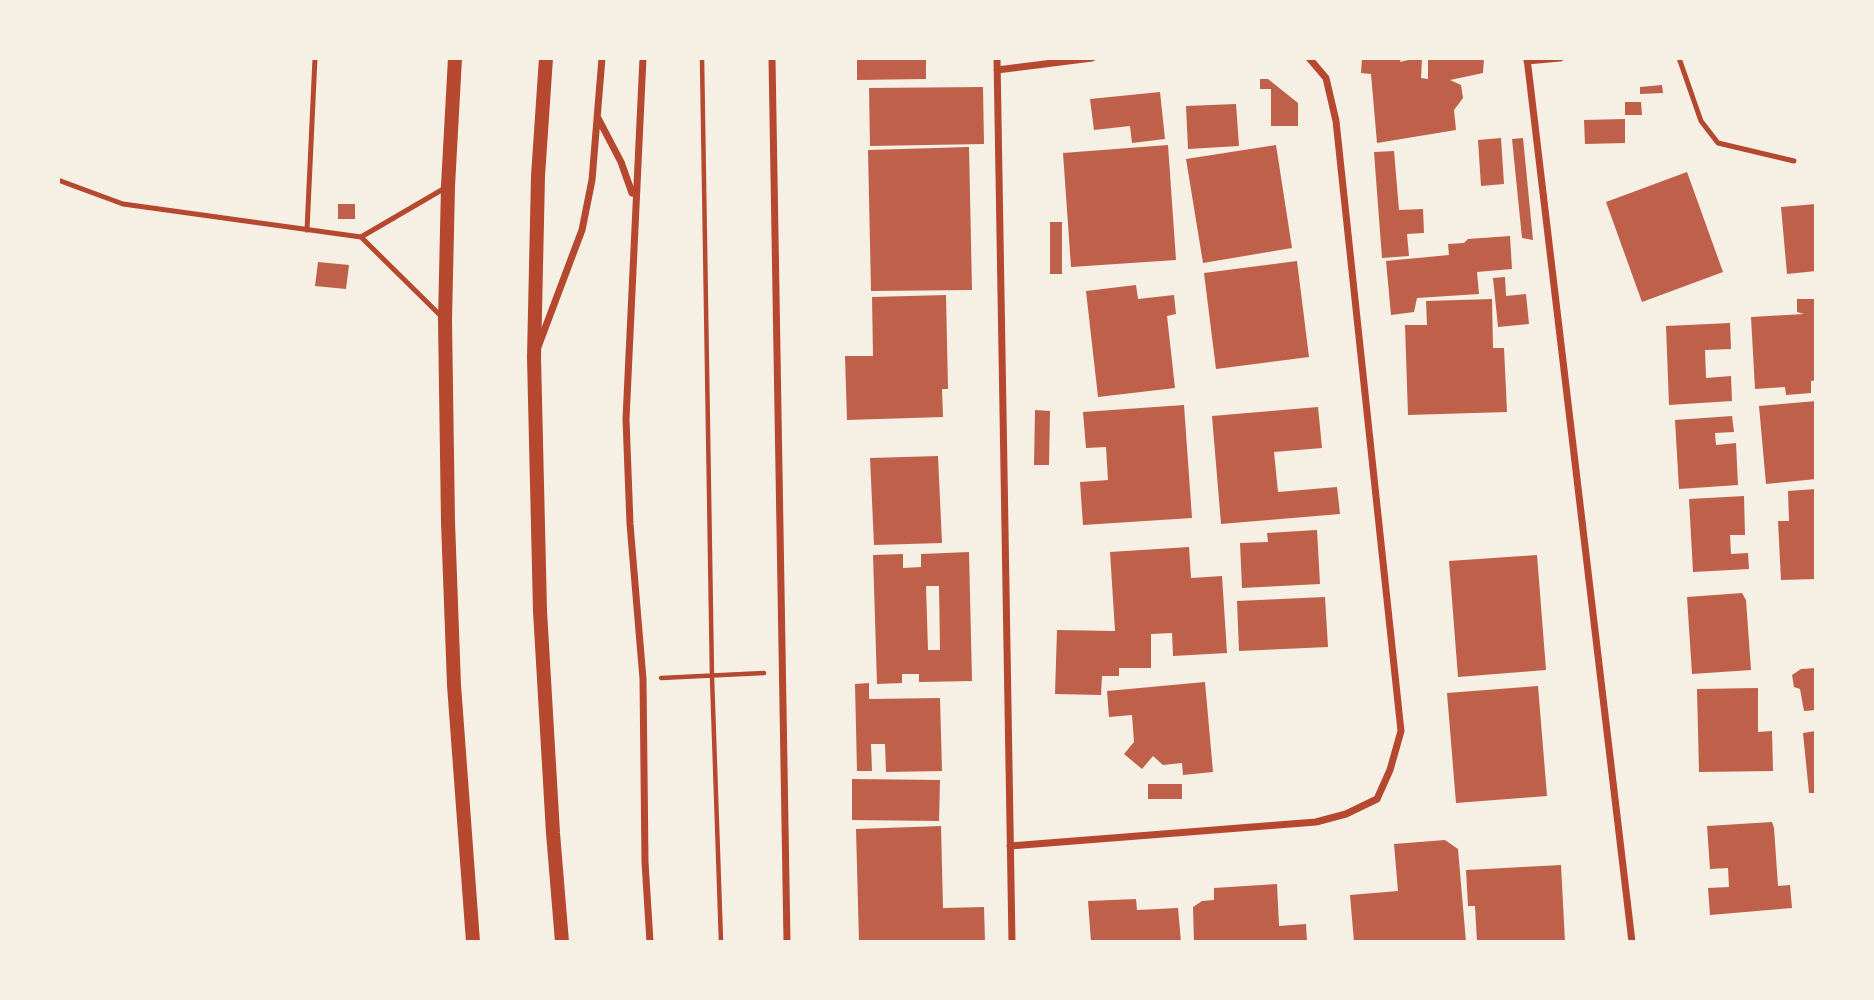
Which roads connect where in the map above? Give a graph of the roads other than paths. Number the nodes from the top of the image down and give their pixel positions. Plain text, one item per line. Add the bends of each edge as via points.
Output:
1 (315, 58) edge
2 (456, 58) edge
3 (546, 58) edge
4 (602, 58) edge
5 (643, 58) edge
6 (772, 58) edge
7 (996, 58) edge
8 (1092, 58) edge
9 (1308, 58) edge
10 (1560, 58) edge
11 (1679, 58) edge
12 (1527, 59) edge
13 (997, 70) junction
14 (598, 117) junction
15 (1794, 161) dead end
16 (58, 180) edge
17 (449, 186) junction
18 (635, 200) junction
19 (307, 230) junction
20 (361, 237) junction
21 (445, 320) junction
22 (534, 357) junction
23 (1010, 846) junction
24 (473, 942) edge
25 (562, 942) edge
26 (650, 942) edge
27 (787, 942) edge
28 (1012, 942) edge
29 (1632, 942) edge

1 - 19 lane
2 - 17 main road
3 - 22 main road
4 - 14 street
5 - 18 street
6 - 27 street
7 - 13 street
8 - 13 street
9 - 23 street via 1326,78 1336,121 1401,731 1390,770 1377,799 1316,822
10 - 12 street
11 - 15 lane via 1701,121 1718,143
12 - 29 street
13 - 23 street
14 - 18 street
14 - 22 street via 582,230
16 - 19 lane via 123,204
17 - 20 lane
17 - 21 main road
18 - 26 street via 626,419 643,679
19 - 20 lane
20 - 21 lane
21 - 24 main road via 454,685
22 - 25 main road via 540,611
23 - 28 street

